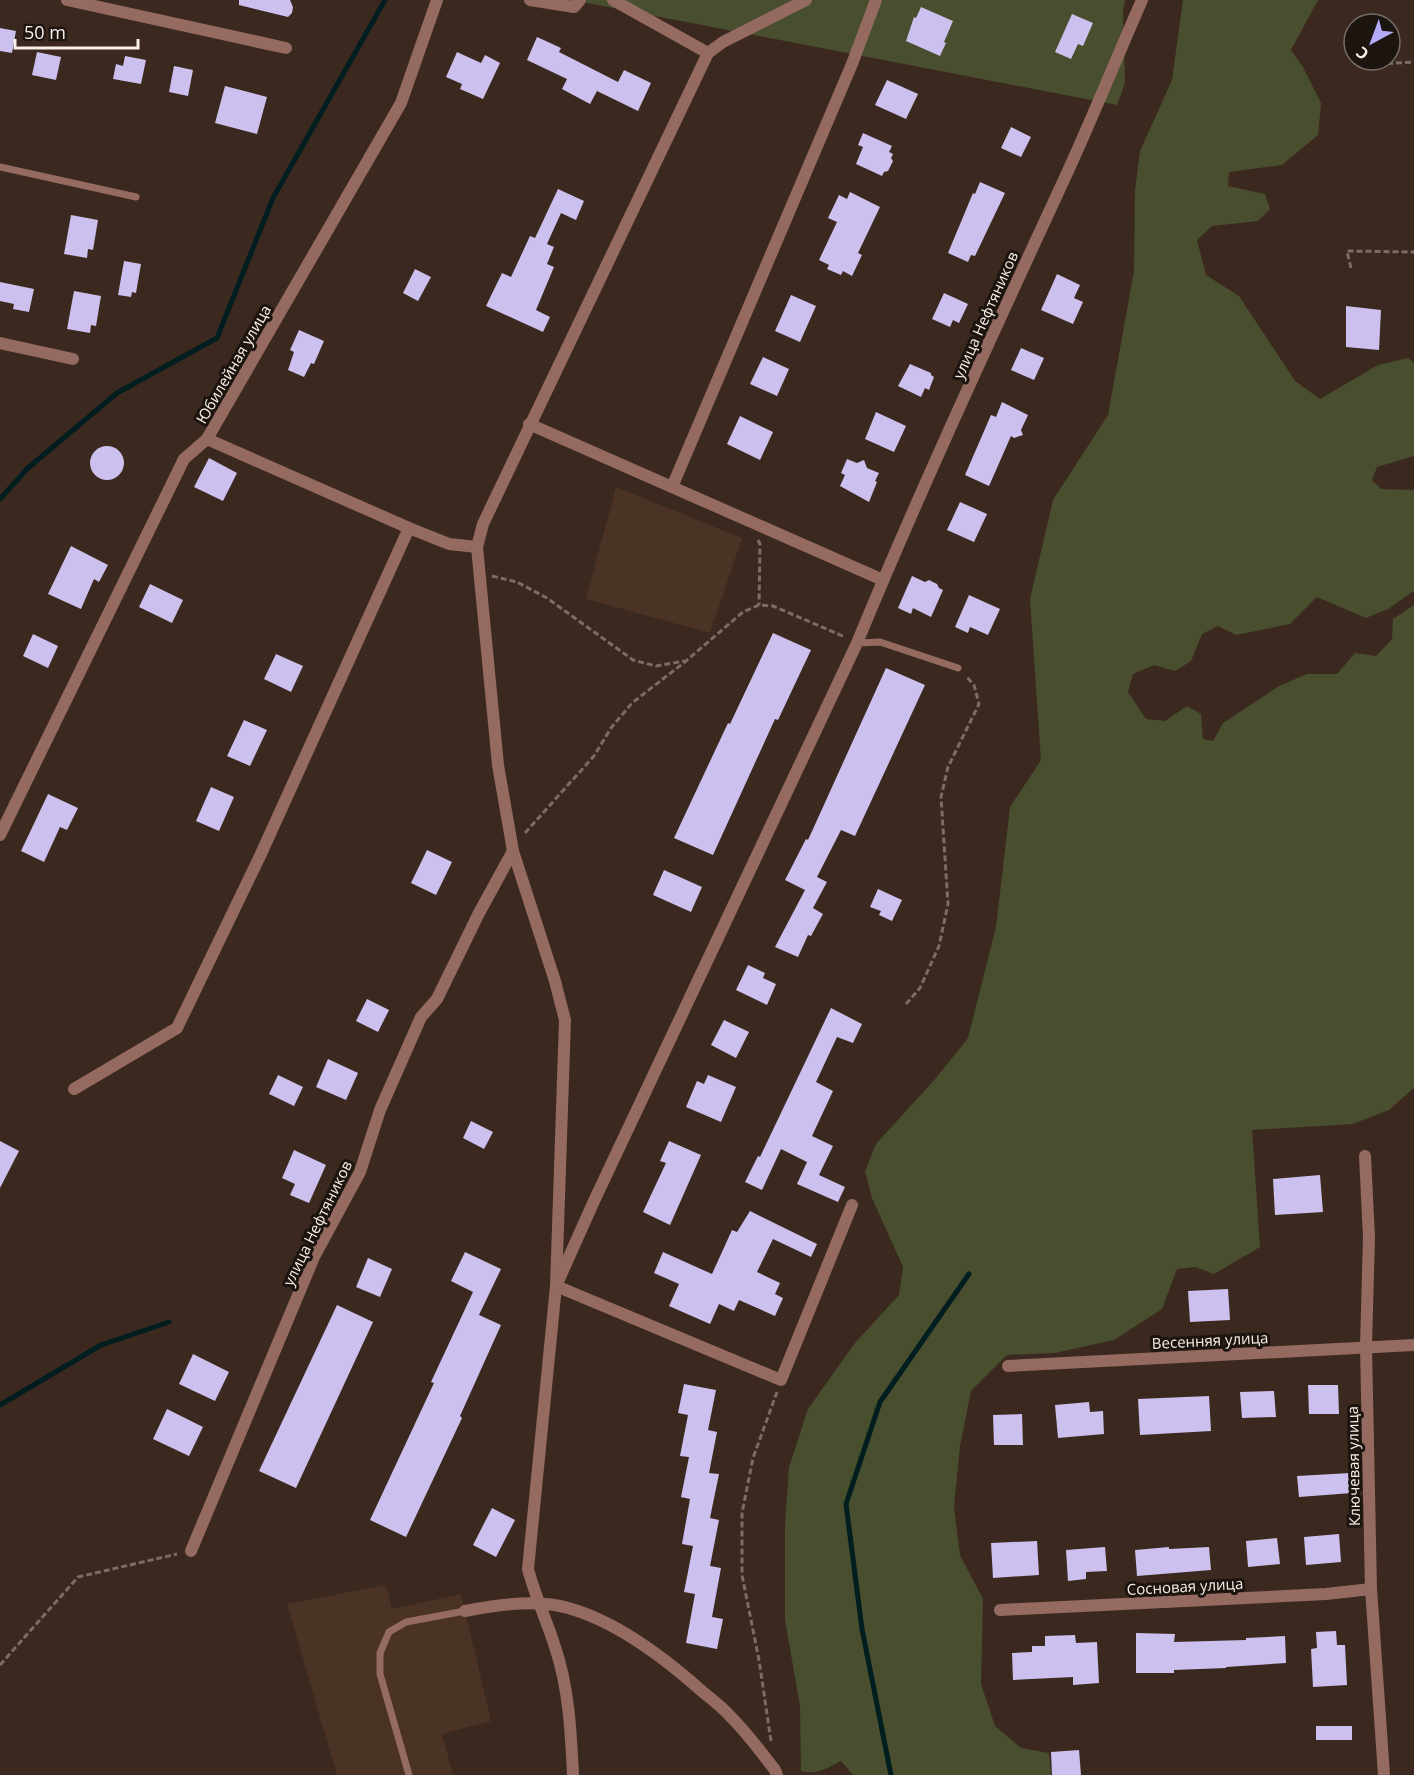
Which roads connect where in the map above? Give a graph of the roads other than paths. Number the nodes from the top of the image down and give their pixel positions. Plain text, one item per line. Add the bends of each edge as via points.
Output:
1 (67, 0) edge
2 (437, 0) edge
3 (530, 0) edge
4 (580, 0) edge
5 (613, 0) edge
6 (806, 0) edge
7 (876, 0) edge
8 (1142, 0) edge
9 (286, 48) dead end
10 (708, 52) junction
11 (0, 167) edge
12 (136, 197) dead end
13 (0, 343) edge
14 (73, 359) dead end
15 (529, 424) junction
16 (207, 439) junction
17 (672, 487) junction
18 (409, 528) junction
19 (477, 547) junction
20 (883, 579) junction
21 (857, 643) junction
22 (958, 668) road end
23 (0, 835) edge
24 (513, 851) junction
25 (75, 1089) dead end
26 (1365, 1156) dead end
27 (852, 1205) dead end
28 (556, 1286) junction
29 (1414, 1345) edge
30 (1366, 1346) junction
31 (1008, 1366) dead end
32 (191, 1551) road end
33 (1371, 1589) junction
34 (537, 1603) junction
35 (1000, 1610) dead end
36 (465, 1611) joint
37 (776, 1772) edge
38 (409, 1775) edge
39 (573, 1775) edge
40 (1384, 1775) edge

1 - 9 street
2 - 16 street, Юбилейная улица via 401,102
3 - 4 street via 574,7
5 - 10 street
6 - 10 street
7 - 17 street
8 - 20 street, улица Нефтяников
10 - 15 street
11 - 12 lane
13 - 14 street
15 - 17 street
15 - 19 street via 483,524
16 - 18 street
16 - 23 street, Юбилейная улица via 184,459
17 - 20 street
18 - 19 street via 449,543
18 - 25 street via 177,1028
19 - 24 street via 498,765
20 - 21 street, улица Нефтяников
21 - 22 lane via 880,642
21 - 28 street, улица Нефтяников
24 - 28 street via 565,1020
24 - 32 street, улица Нефтяников via 437,999 421,1017 380,1110 360,1172 314,1257
26 - 30 street, Ключевая улица via 1369,1238
27 - 28 street via 782,1380
28 - 34 street via 528,1569
29 - 30 street, Весенняя улица
30 - 31 street, Весенняя улица
30 - 33 street, Ключевая улица
33 - 35 street, Сосновая улица
33 - 40 street, Ключевая улица
34 - 36 street
34 - 37 street via 587,1615 631,1637 667,1662 730,1716
34 - 39 street via 556,1648 567,1698
36 - 38 lane via 406,1622 389,1632 380,1653 380,1674

